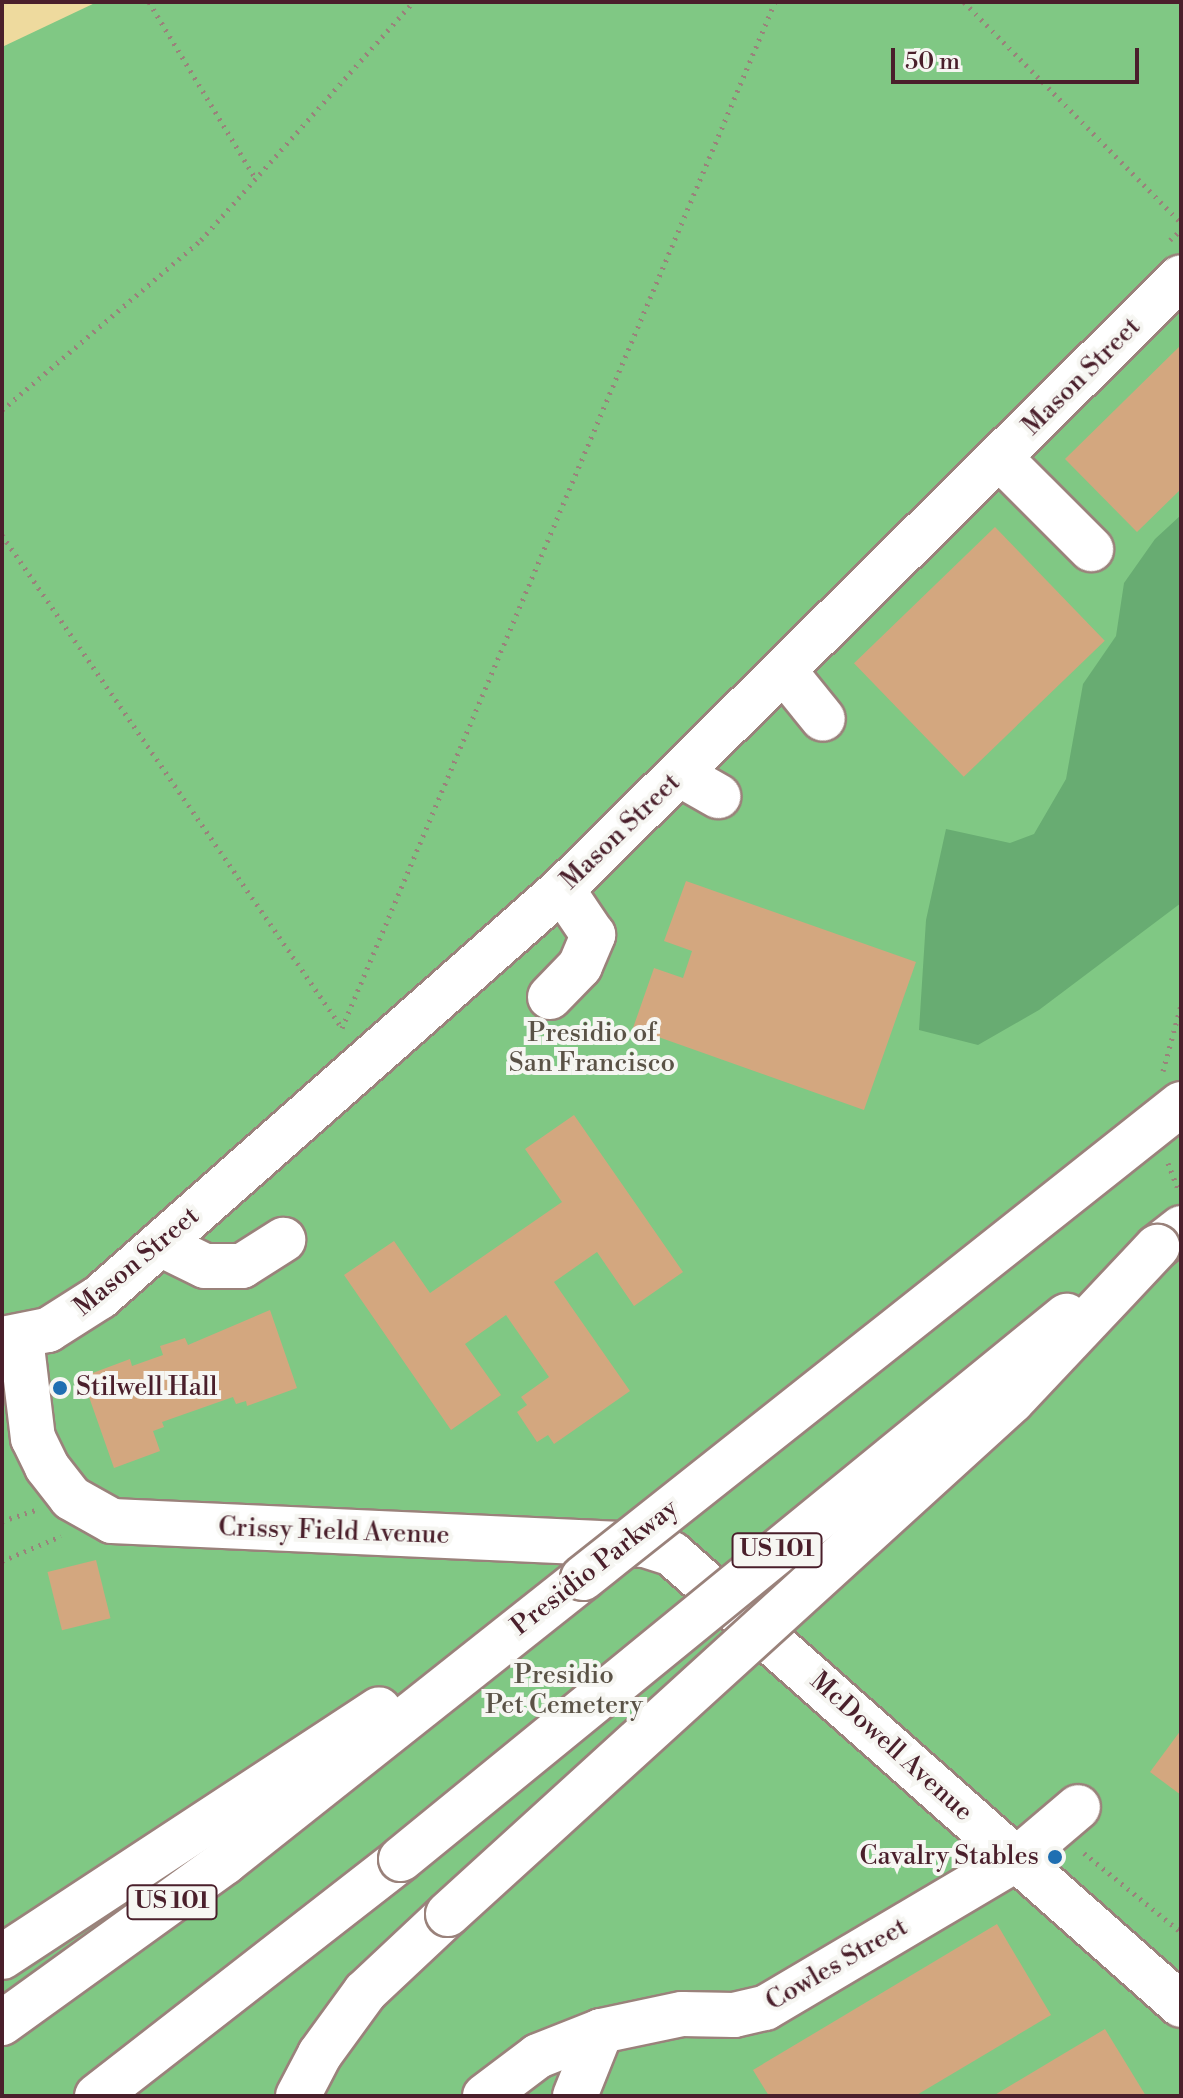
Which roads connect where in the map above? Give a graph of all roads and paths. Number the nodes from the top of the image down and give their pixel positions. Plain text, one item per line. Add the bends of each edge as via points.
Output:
1 (149, 2) edge
2 (413, 2) edge
3 (775, 2) edge
4 (964, 2) edge
5 (255, 178) junction
6 (1181, 223) edge
7 (1181, 277) edge
8 (2, 410) edge
9 (1000, 458) junction
10 (2, 535) edge
11 (1091, 549) dead end
12 (785, 672) junction
13 (823, 719) dead end
14 (681, 775) junction
15 (718, 796) dead end
16 (562, 889) junction
17 (550, 997) dead end
18 (342, 1028) junction
19 (347, 1035) dead end
20 (1181, 1104) edge
21 (1169, 1237) edge
22 (283, 1240) dead end
23 (160, 1244) junction
24 (11, 1338) edge
25 (47, 1506) dead end
26 (2, 1521) edge
27 (112, 1521) junction
28 (672, 1554) joint
29 (2, 1561) edge
30 (583, 1578) junction
31 (1078, 1807) dead end
32 (1077, 1854) dead end
33 (1017, 1859) junction
34 (1181, 1932) edge
35 (2, 1957) edge
36 (1181, 2005) edge
37 (2, 2023) edge
38 (601, 2031) junction
39 (97, 2096) edge
40 (298, 2096) edge
41 (485, 2096) edge
42 (575, 2096) edge

1 - 5 path
2 - 5 path
3 - 18 path
4 - 6 path
5 - 8 path via 201,240
7 - 9 main road, Mason Street
9 - 11 main road
9 - 12 main road, Mason Street
10 - 18 path
12 - 13 main road
12 - 14 main road, Mason Street
14 - 15 main road
14 - 16 main road, Mason Street
16 - 17 main road via 593,935 580,966
16 - 23 main road, Mason Street
18 - 19 path
20 - 30 main road, Presidio Parkway / US 101, bridge
21 - 39 main road, US 101, bridge via 977,1386 289,1949
21 - 40 main road, bridge via 1024,1390 393,1964 337,2029
22 - 23 main road via 242,1266 205,1266
23 - 24 main road, Mason Street via 77,1315
24 - 27 main road, Mason Street via 33,1438 47,1467 71,1498
25 - 26 path
27 - 28 main road, Crissy Field Avenue via 645,1545
27 - 29 path via 40,1542
28 - 33 main road, McDowell Avenue
30 - 35 main road
30 - 37 main road, Presidio Parkway / US 101 via 225,1862
31 - 33 main road, Cowles Street
32 - 34 path via 1088,1853
33 - 36 main road, McDowell Avenue
33 - 38 main road, Cowles Street via 765,2008 734,2015 682,2014
38 - 41 main road, Cowles Street via 538,2056
38 - 42 main road

